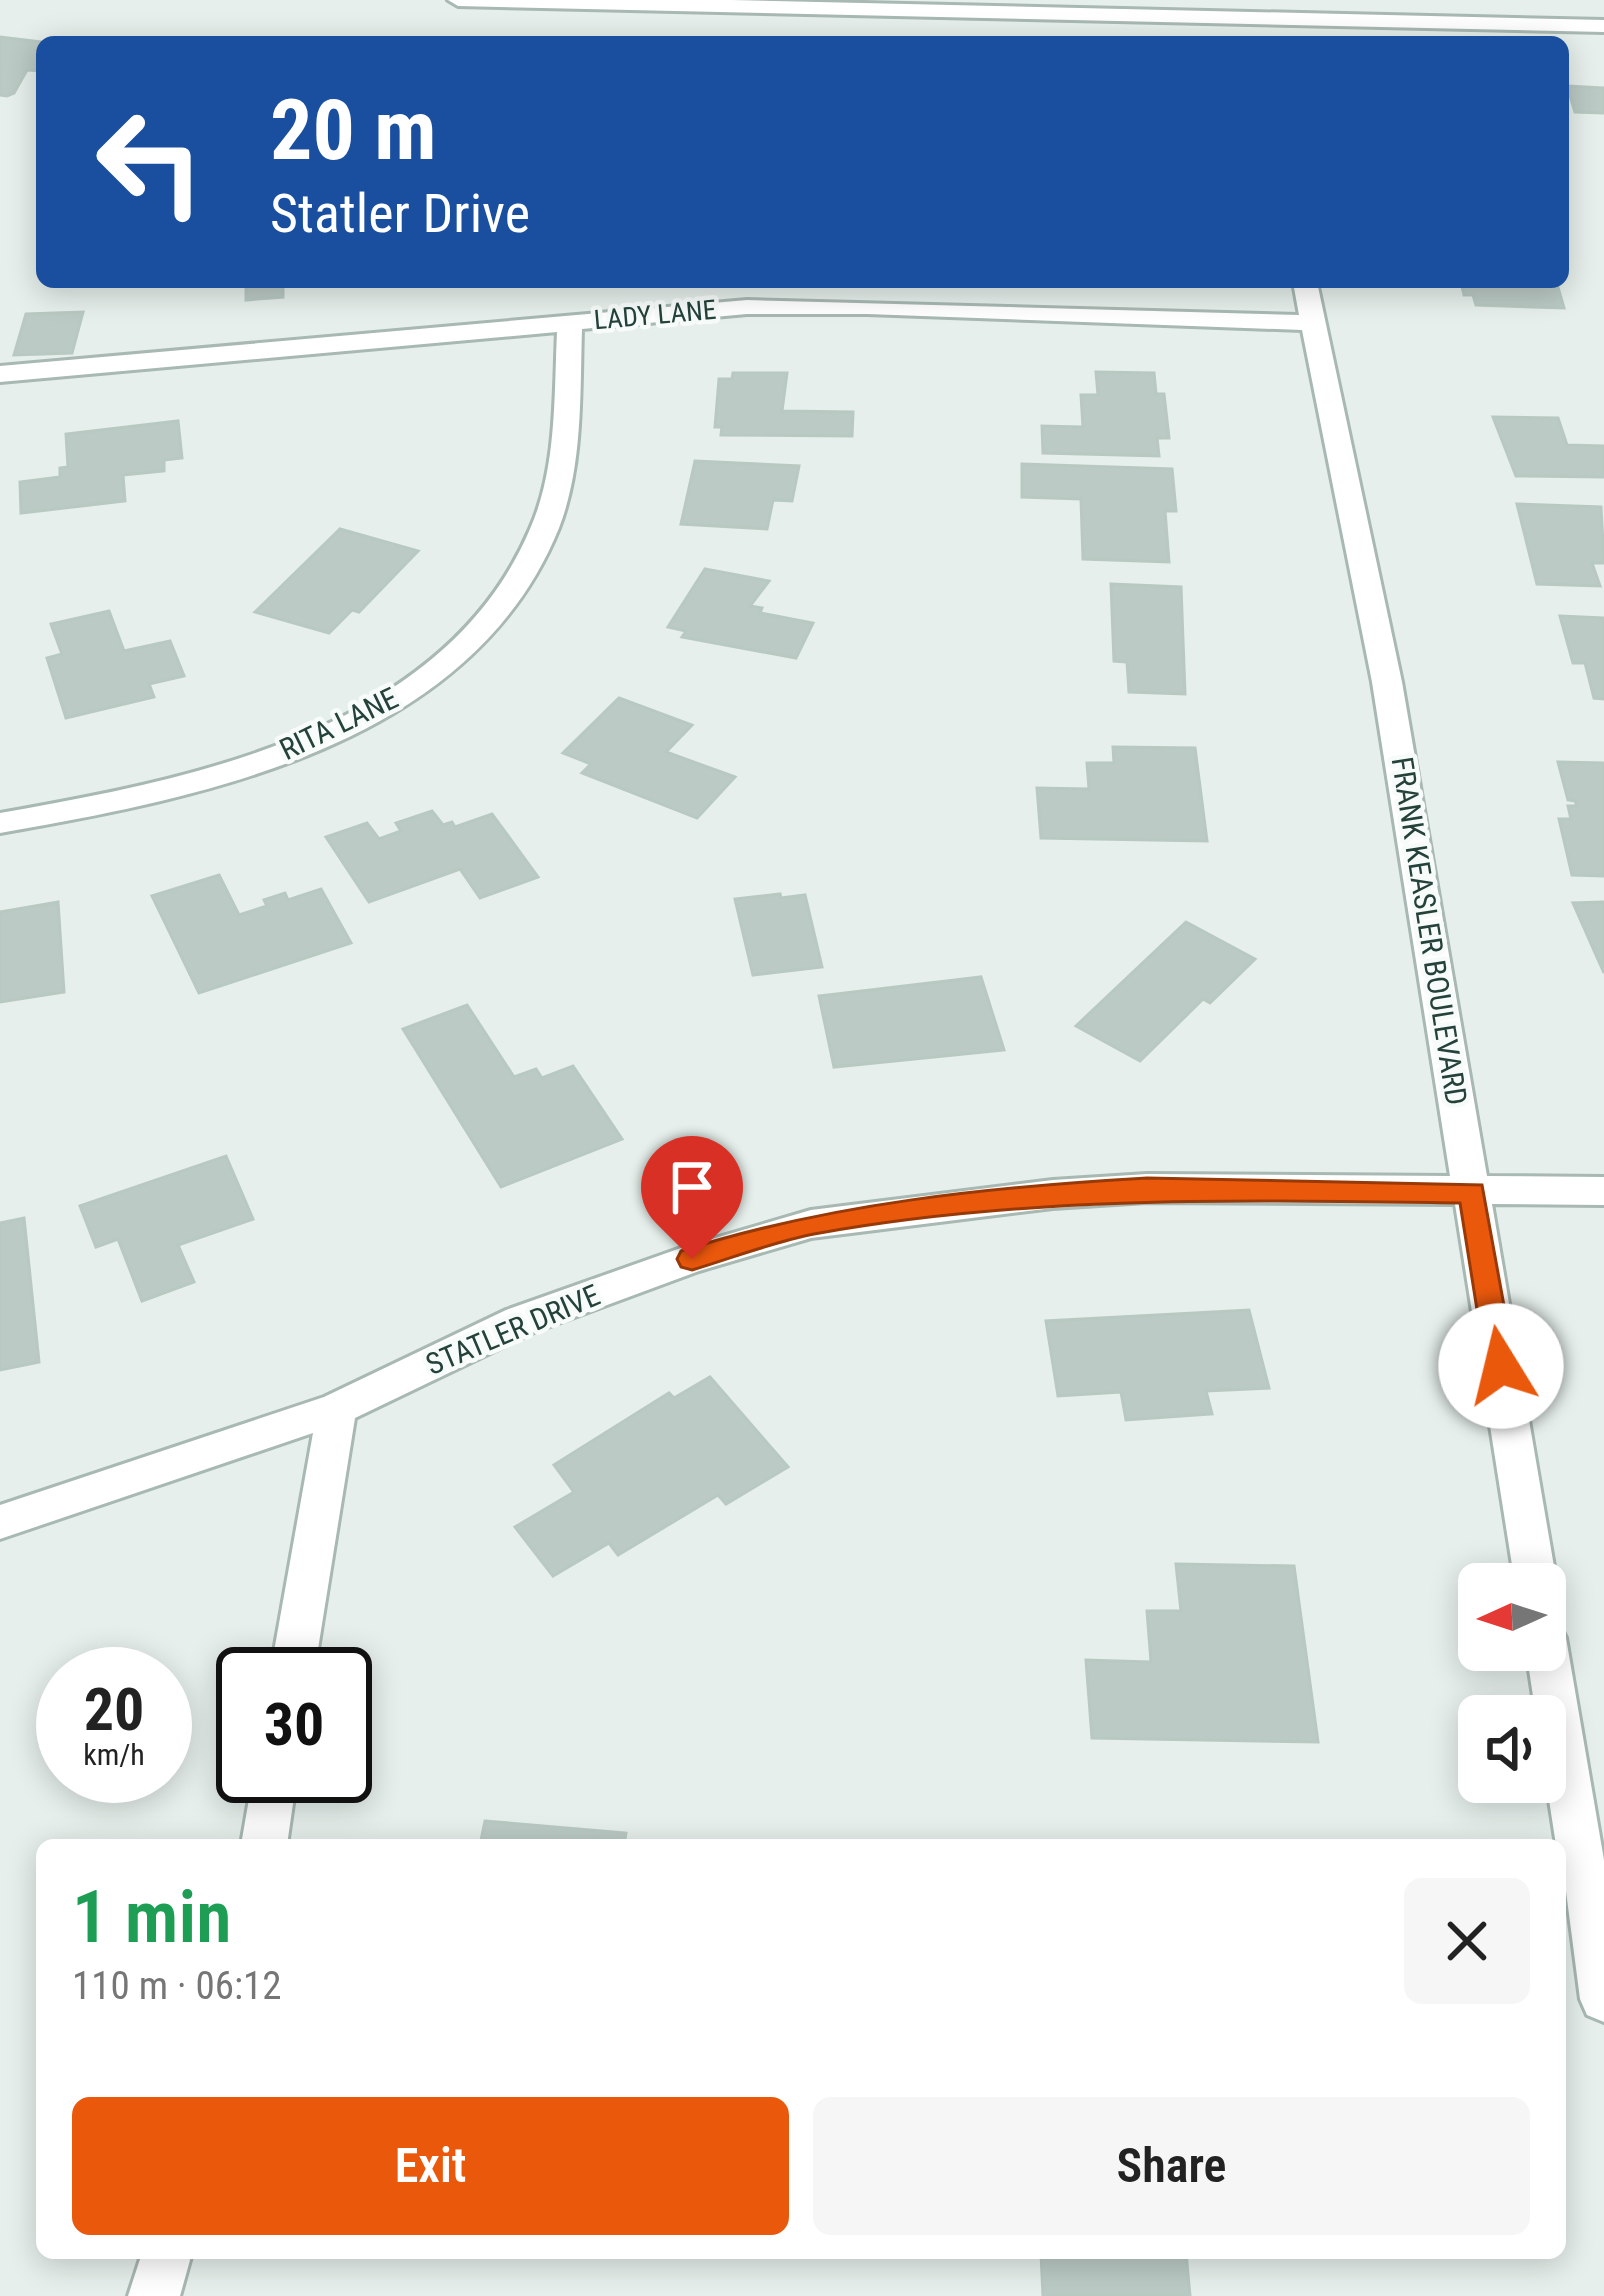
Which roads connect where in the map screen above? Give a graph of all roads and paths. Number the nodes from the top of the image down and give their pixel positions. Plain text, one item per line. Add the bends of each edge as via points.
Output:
1 (458, 0) edge
2 (686, 3) edge
3 (1262, 9) edge
4 (1604, 26) edge
5 (1306, 288) edge
6 (570, 323) junction
7 (1311, 323) junction
8 (0, 374) edge
9 (0, 823) edge
10 (1604, 1191) edge
11 (1472, 1192) junction
12 (337, 1409) junction
13 (0, 1522) edge
14 (1533, 1563) edge
15 (297, 1647) edge
16 (1550, 1671) edge
17 (271, 1803) edge
18 (265, 1839) edge
19 (1604, 1999) edge
20 (165, 2259) edge
21 (154, 2296) edge

1 - 2 street
2 - 3 street
3 - 4 street
5 - 7 street, FRANK KEASLER BOULEVARD
6 - 7 street, LADY LANE via 747,307 867,307
6 - 8 street, LADY LANE
6 - 9 street, RITA LANE via 562,454 544,530 505,599 455,657 381,711 277,755 178,787
7 - 11 street, FRANK KEASLER BOULEVARD via 1387,682
10 - 11 street, STATLER DRIVE
11 - 12 street, STATLER DRIVE via 1147,1189 812,1224 520,1321
11 - 14 street, FRANK KEASLER BOULEVARD
12 - 13 street, STATLER DRIVE
12 - 15 street
16 - 19 street
17 - 18 street
20 - 21 street

